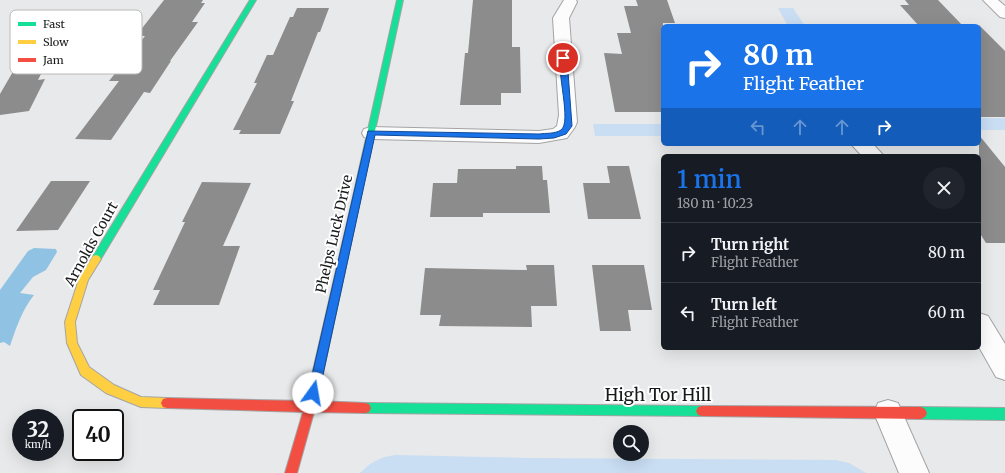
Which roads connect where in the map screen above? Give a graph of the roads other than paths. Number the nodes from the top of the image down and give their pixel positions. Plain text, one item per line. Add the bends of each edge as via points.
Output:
1 (253, 0) edge
2 (400, 0) edge
3 (990, 0) edge
4 (570, 2) dead end
5 (1005, 14) edge
6 (371, 133) junction
7 (863, 146) edge
8 (872, 154) edge
9 (981, 327) edge
10 (1005, 368) edge
11 (310, 408) junction
12 (888, 413) junction
13 (1005, 414) edge
14 (291, 473) edge
15 (914, 473) edge

1 - 11 street, Arnolds Court via 84,279 70,322 72,343 85,371 110,389 141,402
2 - 6 street, Phelps Luck Drive
3 - 5 street
4 - 6 street via 561,18 560,29 568,115 568,126 564,132 539,136
6 - 11 street, Phelps Luck Drive
7 - 8 street
9 - 10 street
11 - 12 street, High Tor Hill
11 - 14 street, Phelps Luck Drive
12 - 13 street, High Tor Hill
12 - 15 street

